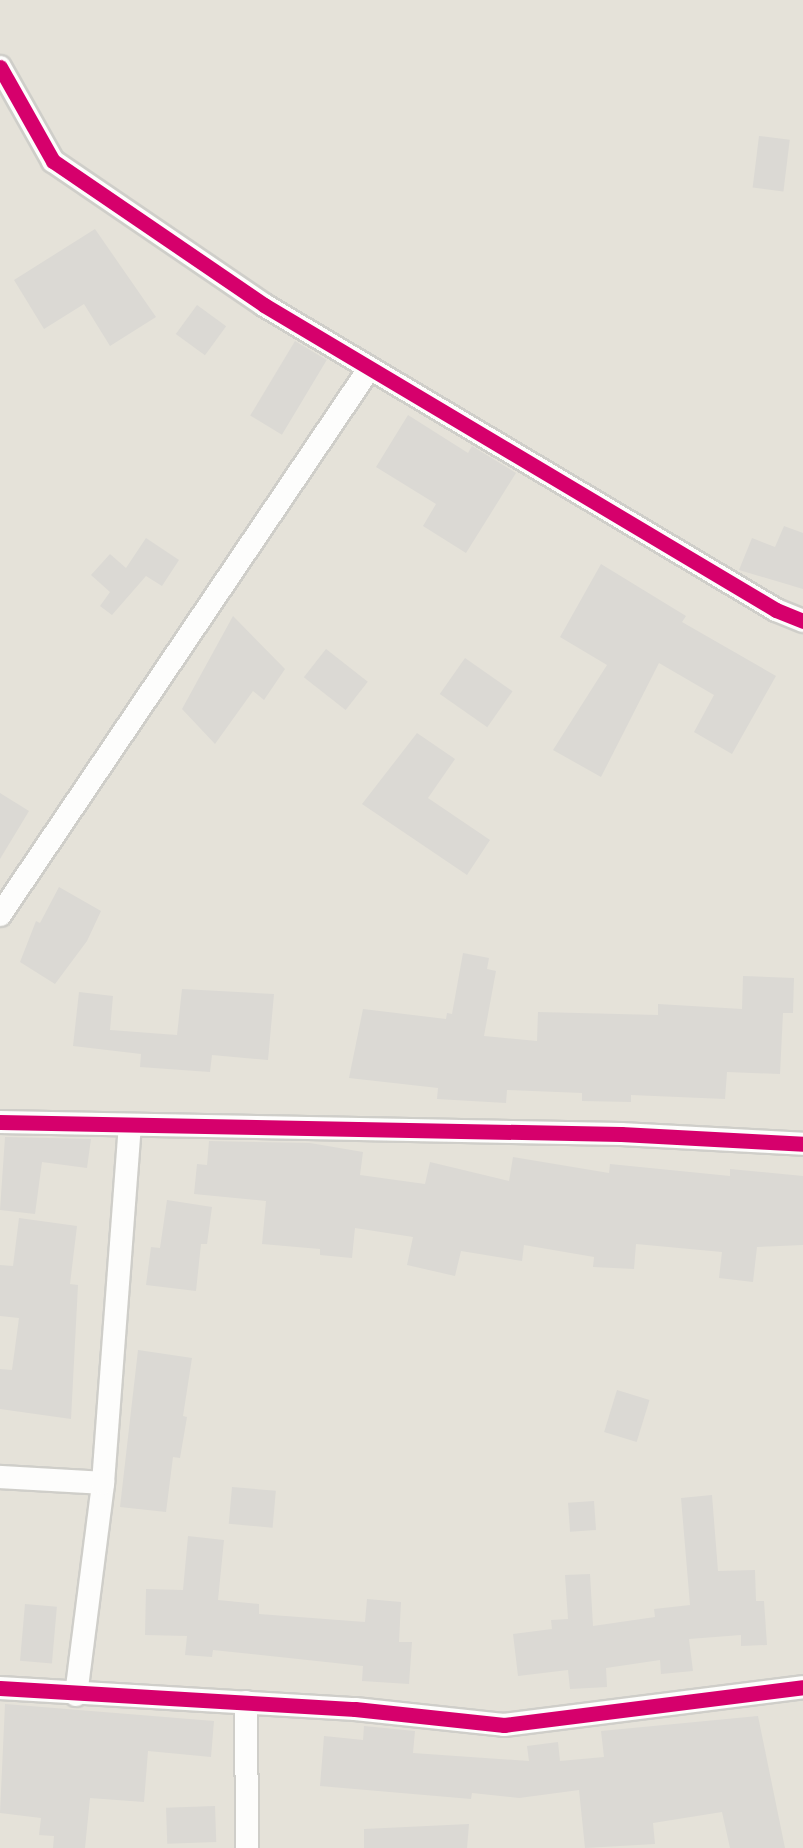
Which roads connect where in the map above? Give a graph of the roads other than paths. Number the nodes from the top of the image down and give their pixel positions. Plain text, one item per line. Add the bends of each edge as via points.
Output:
1 (0, 67) edge
2 (369, 370) junction
3 (803, 621) edge
4 (0, 916) edge
5 (0, 1122) edge
6 (130, 1128) junction
7 (803, 1144) edge
8 (0, 1477) edge
9 (103, 1483) junction
10 (803, 1687) edge
11 (0, 1688) edge
12 (76, 1695) junction
13 (246, 1702) junction
14 (247, 1848) edge

1 - 2 street via 53,161
2 - 3 street
2 - 4 street
5 - 6 street
6 - 7 street via 621,1134
6 - 9 street
8 - 9 street
9 - 12 street
10 - 13 street via 504,1724
11 - 12 street
12 - 13 street
13 - 14 street

